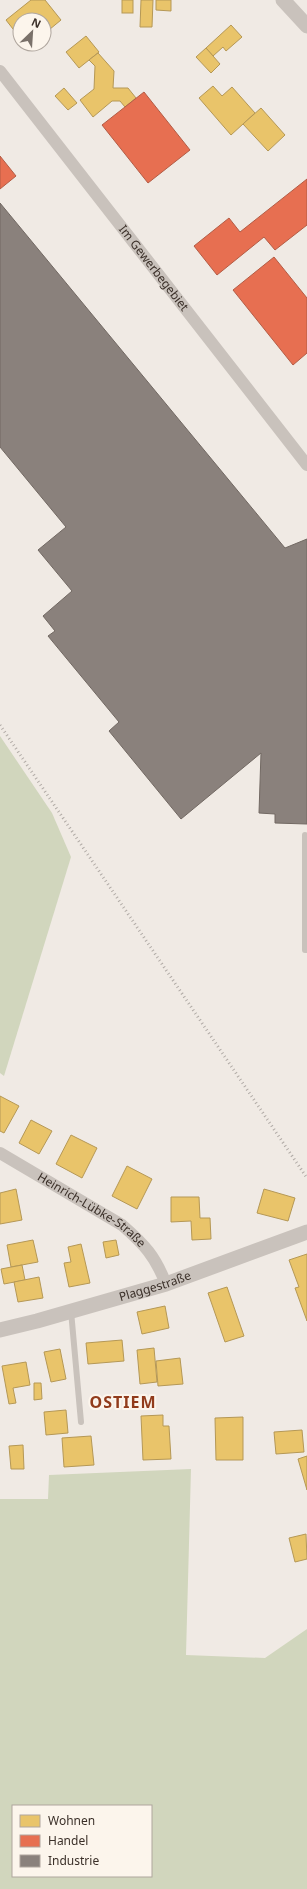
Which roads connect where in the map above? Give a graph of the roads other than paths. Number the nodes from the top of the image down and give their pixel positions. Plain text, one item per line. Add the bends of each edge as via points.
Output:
1 (283, 0) edge
2 (307, 26) edge
3 (0, 70) edge
4 (307, 465) edge
5 (305, 835) dead end
6 (306, 886) edge
7 (307, 950) edge
8 (0, 1153) edge
9 (307, 1232) edge
10 (166, 1284) junction
11 (71, 1311) junction
12 (0, 1330) edge
13 (81, 1422) dead end

1 - 2 street
3 - 4 street, Im Gewerbegebiet
5 - 6 lane
6 - 7 lane
8 - 10 street, Heinrich-Lübke-Straße via 122,1225 153,1255
9 - 10 street, Plaggestraße
10 - 11 street, Plaggestraße
11 - 12 street, Plaggestraße
11 - 13 lane

